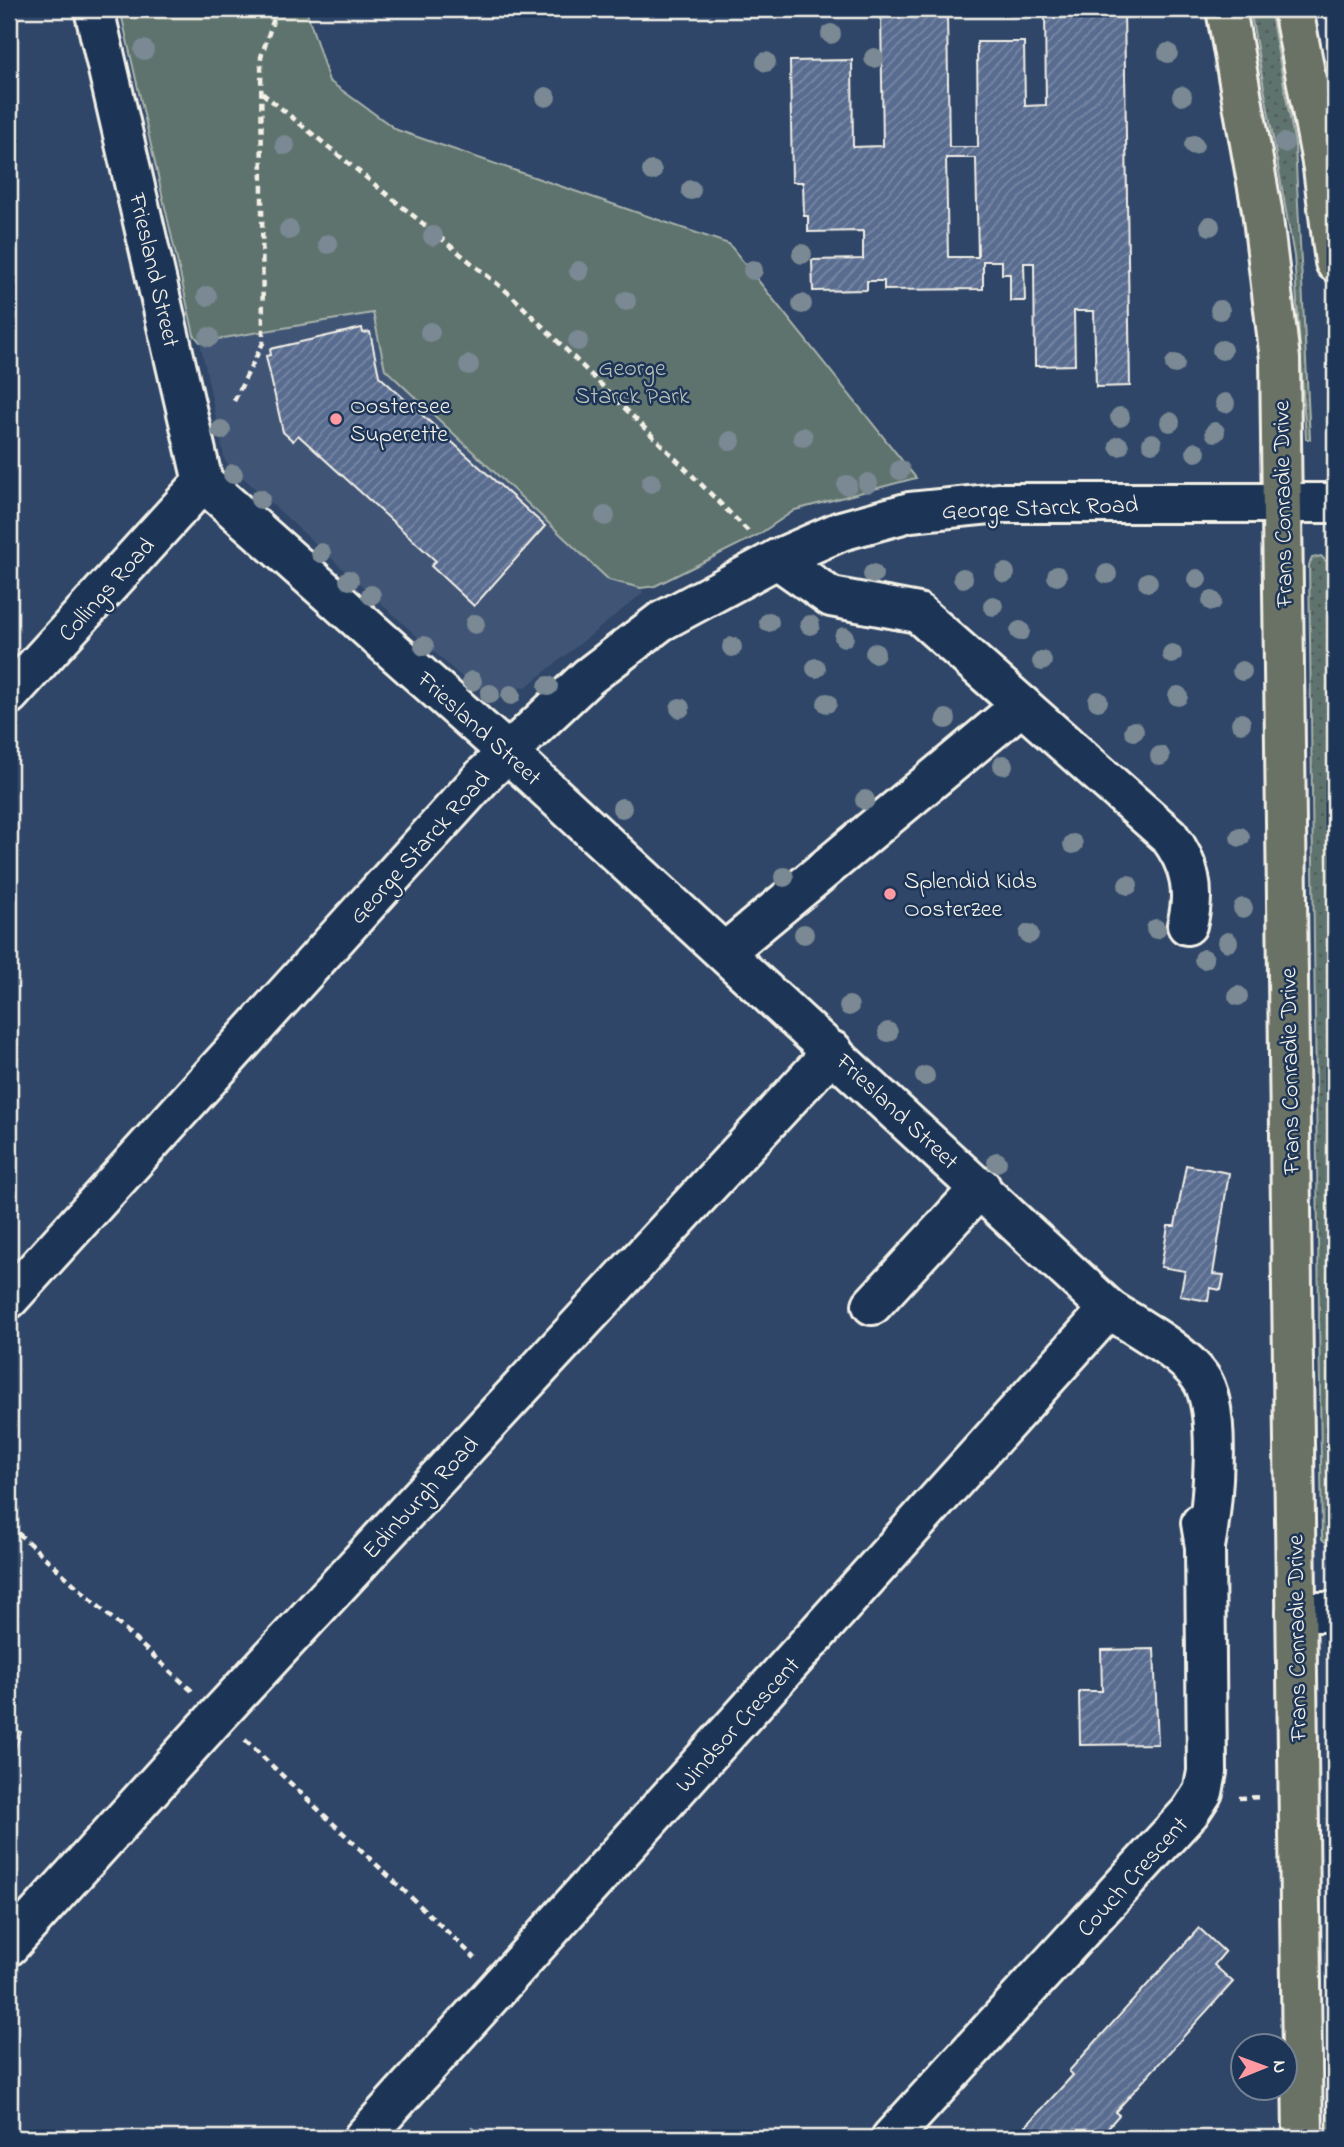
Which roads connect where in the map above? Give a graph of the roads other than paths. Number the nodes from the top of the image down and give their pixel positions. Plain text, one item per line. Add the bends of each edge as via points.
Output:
1 (94, 9) edge
2 (1226, 9) edge
3 (1293, 9) edge
4 (1335, 262) edge
5 (203, 482) junction
6 (1283, 503) junction
7 (1335, 503) edge
8 (777, 559) junction
9 (9, 695) edge
10 (1022, 705) junction
11 (507, 752) junction
12 (1187, 925) dead end
13 (725, 952) junction
14 (833, 1051) junction
15 (981, 1187) junction
16 (9, 1300) edge
17 (872, 1305) dead end
18 (1121, 1317) junction
19 (1296, 1612) junction
20 (1335, 1612) edge
21 (9, 1946) edge
22 (363, 2138) edge
23 (891, 2138) edge
24 (1303, 2138) edge

1 - 5 street, Friesland Street
2 - 6 main road, Frans Conradie Drive via 1273,286 1280,359
3 - 4 main road via 1323,168
5 - 9 street, Collings Road
5 - 11 street, Friesland Street
6 - 7 street, George Starck Road
6 - 8 street, George Starck Road via 1000,503 910,512 841,531
6 - 19 main road, Frans Conradie Drive
8 - 10 street via 831,597 918,613
8 - 11 street, George Starck Road via 660,622 589,677
10 - 12 street via 1169,836 1189,874
10 - 13 street
11 - 13 street, Friesland Street
11 - 16 street, George Starck Road
13 - 14 street, Friesland Street
14 - 15 street, Friesland Street
14 - 21 street, Edinburgh Road
15 - 17 street
15 - 18 street, Friesland Street
18 - 22 street, Windsor Crescent
18 - 23 street, Couch Crescent via 1196,1403 1199,1512 1205,1547 1208,1772 1203,1792 1190,1812
19 - 20 street
19 - 24 main road, Frans Conradie Drive

